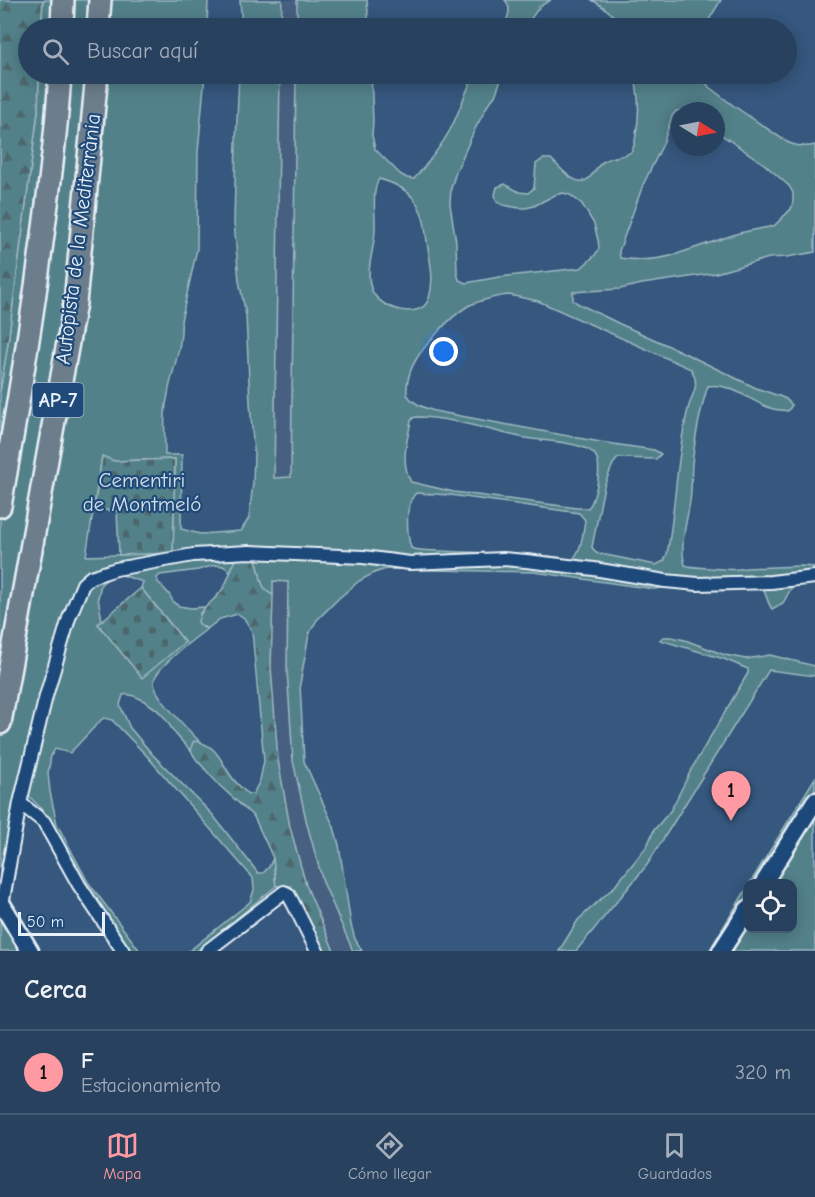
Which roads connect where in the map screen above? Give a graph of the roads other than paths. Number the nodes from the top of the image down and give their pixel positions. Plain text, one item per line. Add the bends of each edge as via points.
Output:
1 (63, 0) edge
2 (100, 0) edge
3 (62, 18) edge
4 (99, 18) edge
5 (59, 84) edge
6 (96, 84) edge
7 (0, 506) edge
8 (815, 577) edge
9 (0, 723) edge
10 (815, 801) edge
11 (20, 803) junction
12 (766, 879) edge
13 (1, 903) edge
14 (743, 915) edge
15 (30, 951) edge
16 (123, 951) edge
17 (207, 951) edge
18 (317, 951) edge
19 (721, 951) edge

1 - 3 highway
2 - 4 highway
5 - 7 highway, Autopista de la Mediterrània / AP-7 via 45,226
6 - 9 highway, Autopista de la Mediterrània / AP-7 via 75,303
8 - 11 street via 698,584 503,559 410,562 363,556 249,552 193,555 116,569 91,577 83,584 69,618
10 - 12 street
11 - 13 street
11 - 16 street via 44,822 79,885
13 - 15 street
14 - 19 street
17 - 18 street via 284,892

